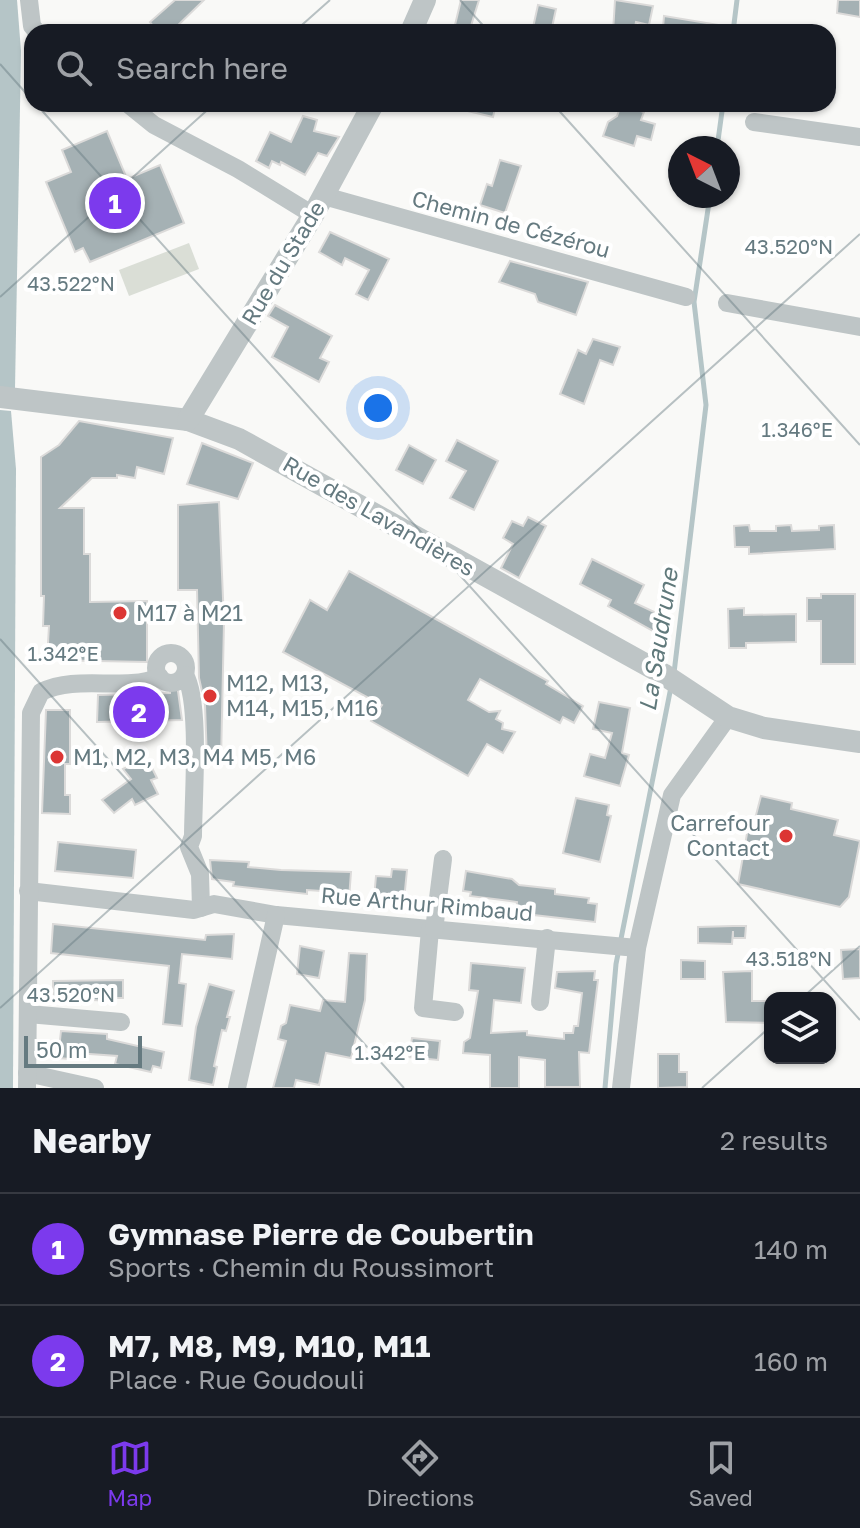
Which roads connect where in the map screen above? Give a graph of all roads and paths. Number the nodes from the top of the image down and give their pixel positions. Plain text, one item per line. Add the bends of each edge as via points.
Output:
1 (29, 0) edge
2 (425, 0) edge
3 (32, 24) edge
4 (416, 24) edge
5 (138, 112) edge
6 (369, 112) edge
7 (754, 122) dead end
8 (860, 137) edge
9 (318, 206) junction
10 (686, 297) dead end
11 (727, 303) dead end
12 (860, 327) edge
13 (10, 398) edge
14 (188, 420) junction
15 (728, 717) junction
16 (860, 742) edge
17 (443, 859) dead end
18 (28, 891) junction
19 (208, 906) junction
20 (276, 915) junction
21 (432, 930) junction
22 (547, 938) junction
23 (637, 948) junction
24 (540, 1002) dead end
25 (455, 1012) dead end
26 (28, 1014) junction
27 (121, 1022) dead end
28 (27, 1080) edge
29 (95, 1088) edge
30 (237, 1088) edge
31 (621, 1088) edge

1 - 3 street
2 - 4 street
5 - 9 street, Chemin de Cézérou via 238,169
6 - 9 street, Rue du Stade
7 - 8 street
9 - 10 street, Chemin de Cézérou
9 - 14 street, Rue du Stade
11 - 12 street
13 - 14 street, Rue des Lavandières
14 - 15 street, Rue des Lavandières via 269,453 657,671
15 - 16 street, Rue des Lavandières via 764,728
15 - 23 street via 672,795
17 - 21 street
18 - 19 street, Rue Arthur Rimbaud
18 - 19 street via 31,713 41,692 60,683 145,683 160,677 173,683 185,675 191,686 193,736 189,847
18 - 26 street
19 - 20 street, Rue Arthur Rimbaud
20 - 21 street, Rue Arthur Rimbaud
20 - 30 street
21 - 22 street, Rue Arthur Rimbaud
21 - 25 street via 423,1008
22 - 23 street, Rue Arthur Rimbaud
22 - 24 street
23 - 31 street
26 - 27 street
26 - 28 street
28 - 29 street

